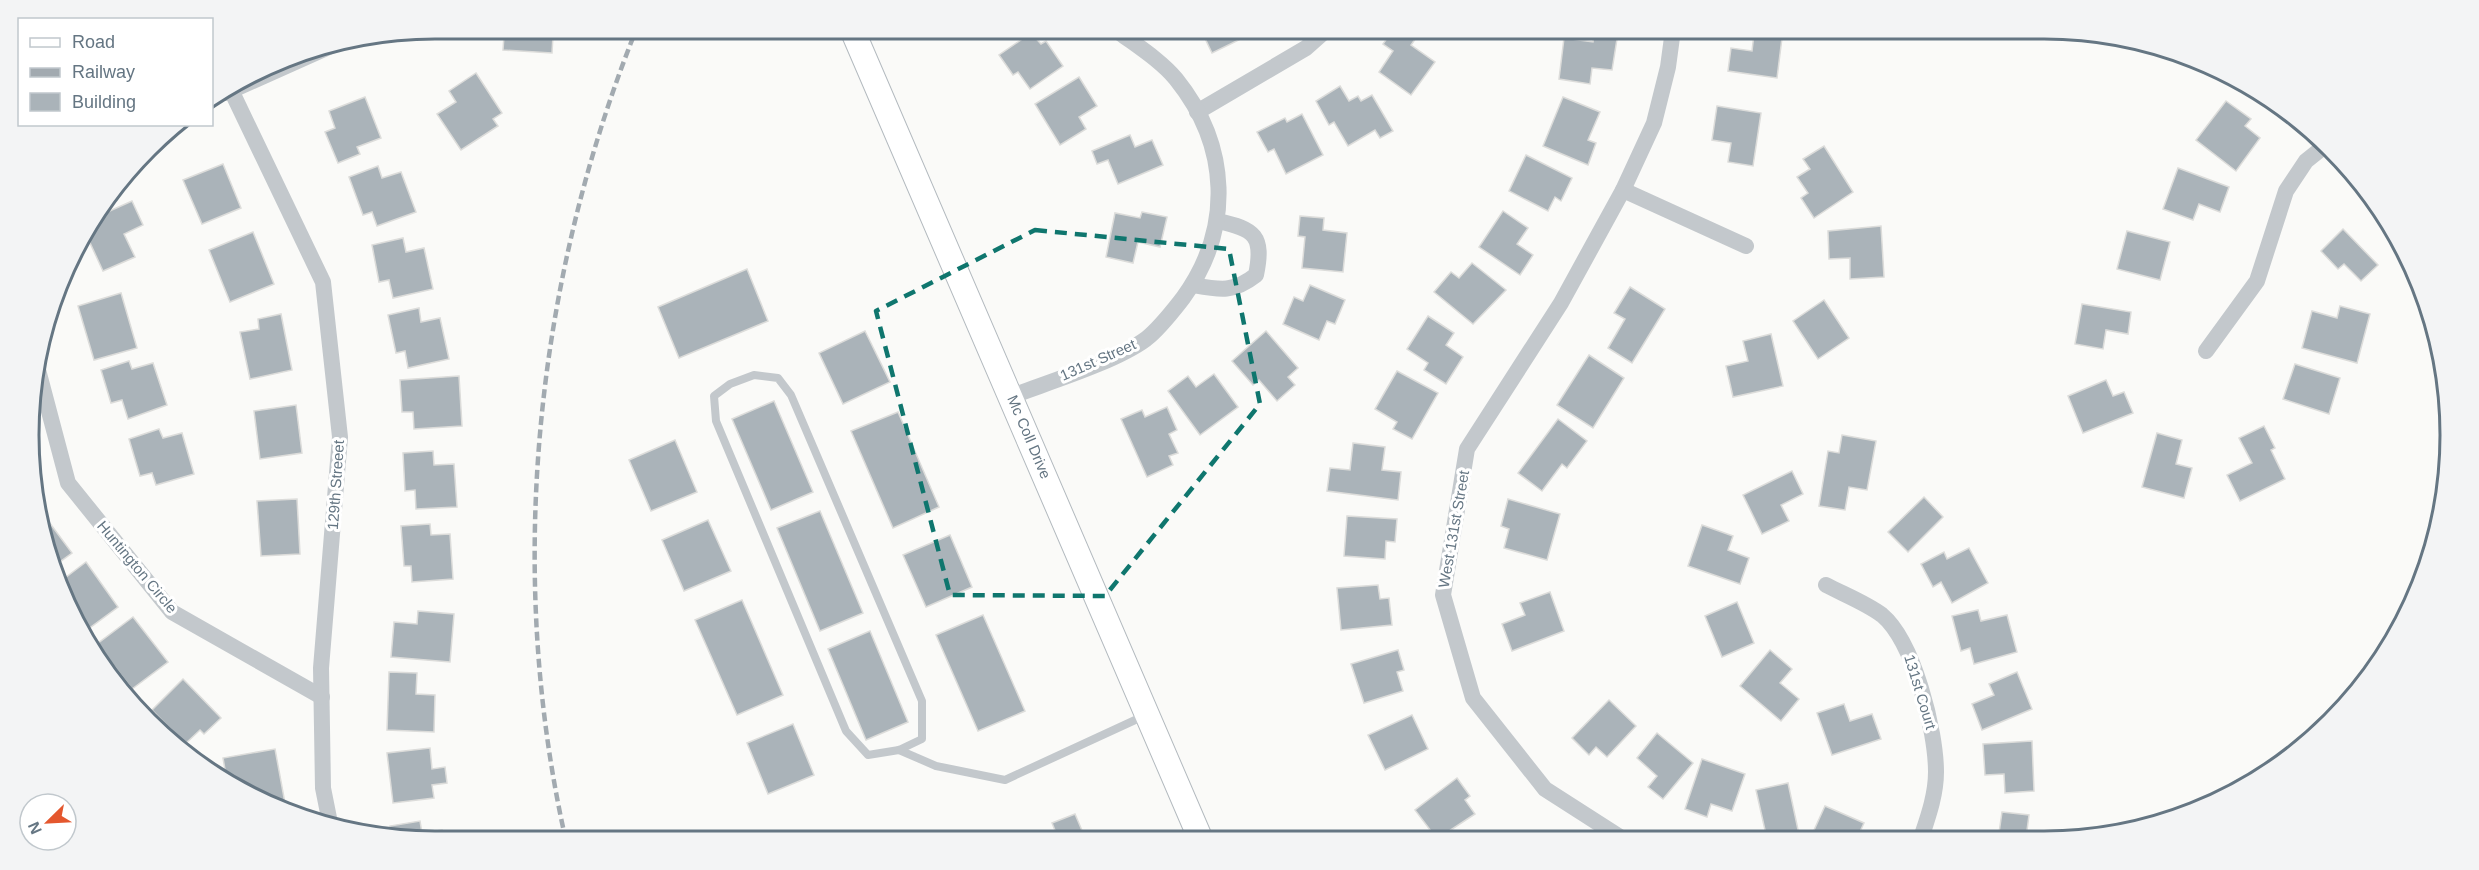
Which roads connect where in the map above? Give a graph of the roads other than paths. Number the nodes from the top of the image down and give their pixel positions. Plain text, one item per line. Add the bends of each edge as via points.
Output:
1 (856, 39) edge
2 (1127, 39) edge
3 (1316, 39) edge
4 (1672, 39) edge
5 (231, 96) edge
6 (1197, 111) junction
7 (2319, 150) edge
8 (1623, 190) junction
9 (1218, 221) junction
10 (1746, 246) dead end
11 (1193, 285) junction
12 (2206, 351) dead end
13 (42, 384) edge
14 (1012, 396) junction
15 (1826, 585) dead end
16 (322, 697) junction
17 (1147, 715) junction
18 (899, 750) junction
19 (329, 817) edge
20 (1197, 831) edge
21 (1611, 831) edge
22 (1924, 831) edge

1 - 14 main road, Mc Coll Drive
2 - 6 street, 131st Street via 1176,79
3 - 6 street
4 - 8 street, West 131st Street via 1654,123
5 - 16 street, 129th Streeet via 323,282 340,437 321,668
6 - 9 street, 131st Street via 1214,154 1220,188
7 - 12 street via 2306,161 2286,191 2257,280
8 - 10 street
8 - 21 street, West 131st Street via 1561,303 1467,449 1443,594 1473,698 1545,789
9 - 11 street, 131st Street via 1209,254
9 - 11 street via 1245,226 1254,234 1260,254 1256,275 1241,286 1219,290
11 - 14 street, 131st Street via 1146,339
13 - 16 street, Huntington Circle via 68,483 172,612
14 - 17 main road, Mc Coll Drive
15 - 22 street, 131st Court via 1882,615 1906,646 1934,734 1936,774
16 - 19 street, 129th Streeet via 323,788
17 - 18 lane via 1005,780 936,766
17 - 20 main road, Mc Coll Drive
18 - 18 lane via 922,739 922,701 791,395 778,378 754,375 730,384 714,396 716,421 846,731 868,755

